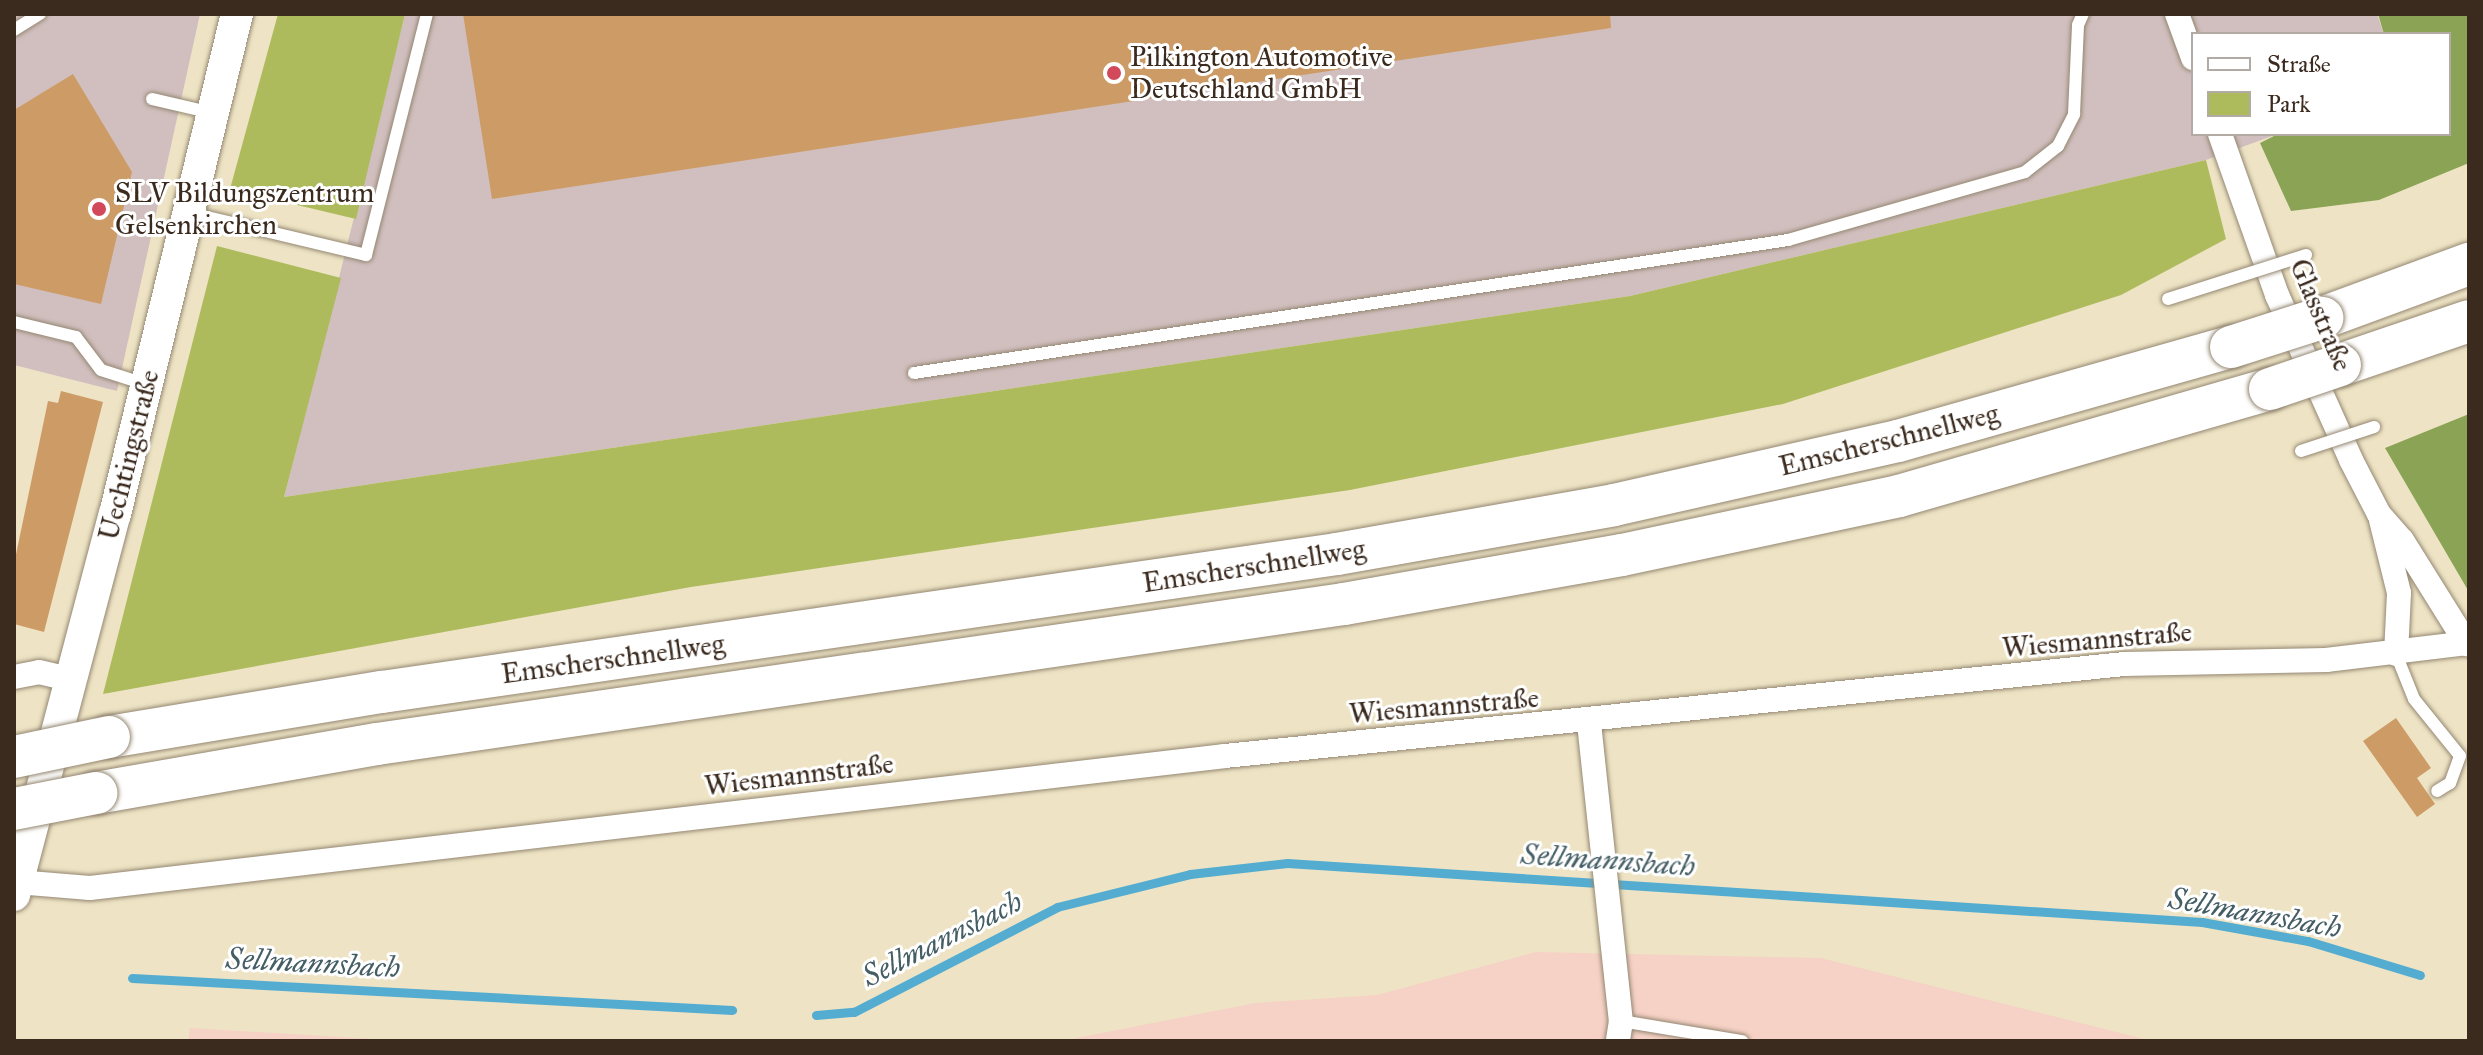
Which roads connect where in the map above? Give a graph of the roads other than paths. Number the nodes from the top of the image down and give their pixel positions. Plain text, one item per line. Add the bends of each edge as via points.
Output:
1 (40, 14) edge
2 (237, 14) edge
3 (427, 14) edge
4 (2083, 14) edge
5 (2177, 14) edge
6 (14, 30) edge
7 (2191, 52) edge
8 (152, 99) dead end
9 (212, 113) junction
10 (2221, 136) edge
11 (188, 213) junction
12 (2306, 255) dead end
13 (2469, 264) edge
14 (2168, 299) dead end
15 (2469, 321) edge
16 (14, 322) edge
17 (914, 373) dead end
18 (148, 385) junction
19 (2374, 427) dead end
20 (2301, 451) dead end
21 (2379, 514) junction
22 (2468, 644) edge
23 (2396, 654) junction
24 (14, 677) edge
25 (70, 679) junction
26 (1589, 723) junction
27 (14, 757) edge
28 (2437, 791) dead end
29 (14, 809) edge
30 (16, 888) edge
31 (1620, 1031) edge
32 (1742, 1041) edge

1 - 6 lane
2 - 9 street, Uechtingstraße
3 - 11 lane via 366,255
4 - 17 lane via 2074,114 2058,146 2025,172 1788,240
5 - 7 street
8 - 9 lane
9 - 11 street, Uechtingstraße
10 - 21 street, Glasstraße via 2277,295
11 - 18 street, Uechtingstraße
12 - 14 lane, bridge
13 - 27 highway, Emscherschnellweg, bridge via 2231,347 1898,441 1614,505 1322,557 382,692
15 - 29 highway, Emscherschnellweg, bridge via 2270,389 1899,496 1622,555 1344,604 409,739
16 - 18 lane via 76,337 101,370
18 - 25 street, Uechtingstraße
19 - 20 lane, bridge
21 - 22 street, Glasstraße via 2402,540
21 - 23 street, Glasstraße via 2399,593
22 - 23 street, Wiesmannstraße
23 - 26 street, Wiesmannstraße via 2124,664
23 - 28 lane via 2414,699 2460,756 2450,783
24 - 25 street via 39,672
25 - 30 street, Uechtingstraße
26 - 30 street, Wiesmannstraße via 1225,756 90,888
26 - 31 street
31 - 32 lane

